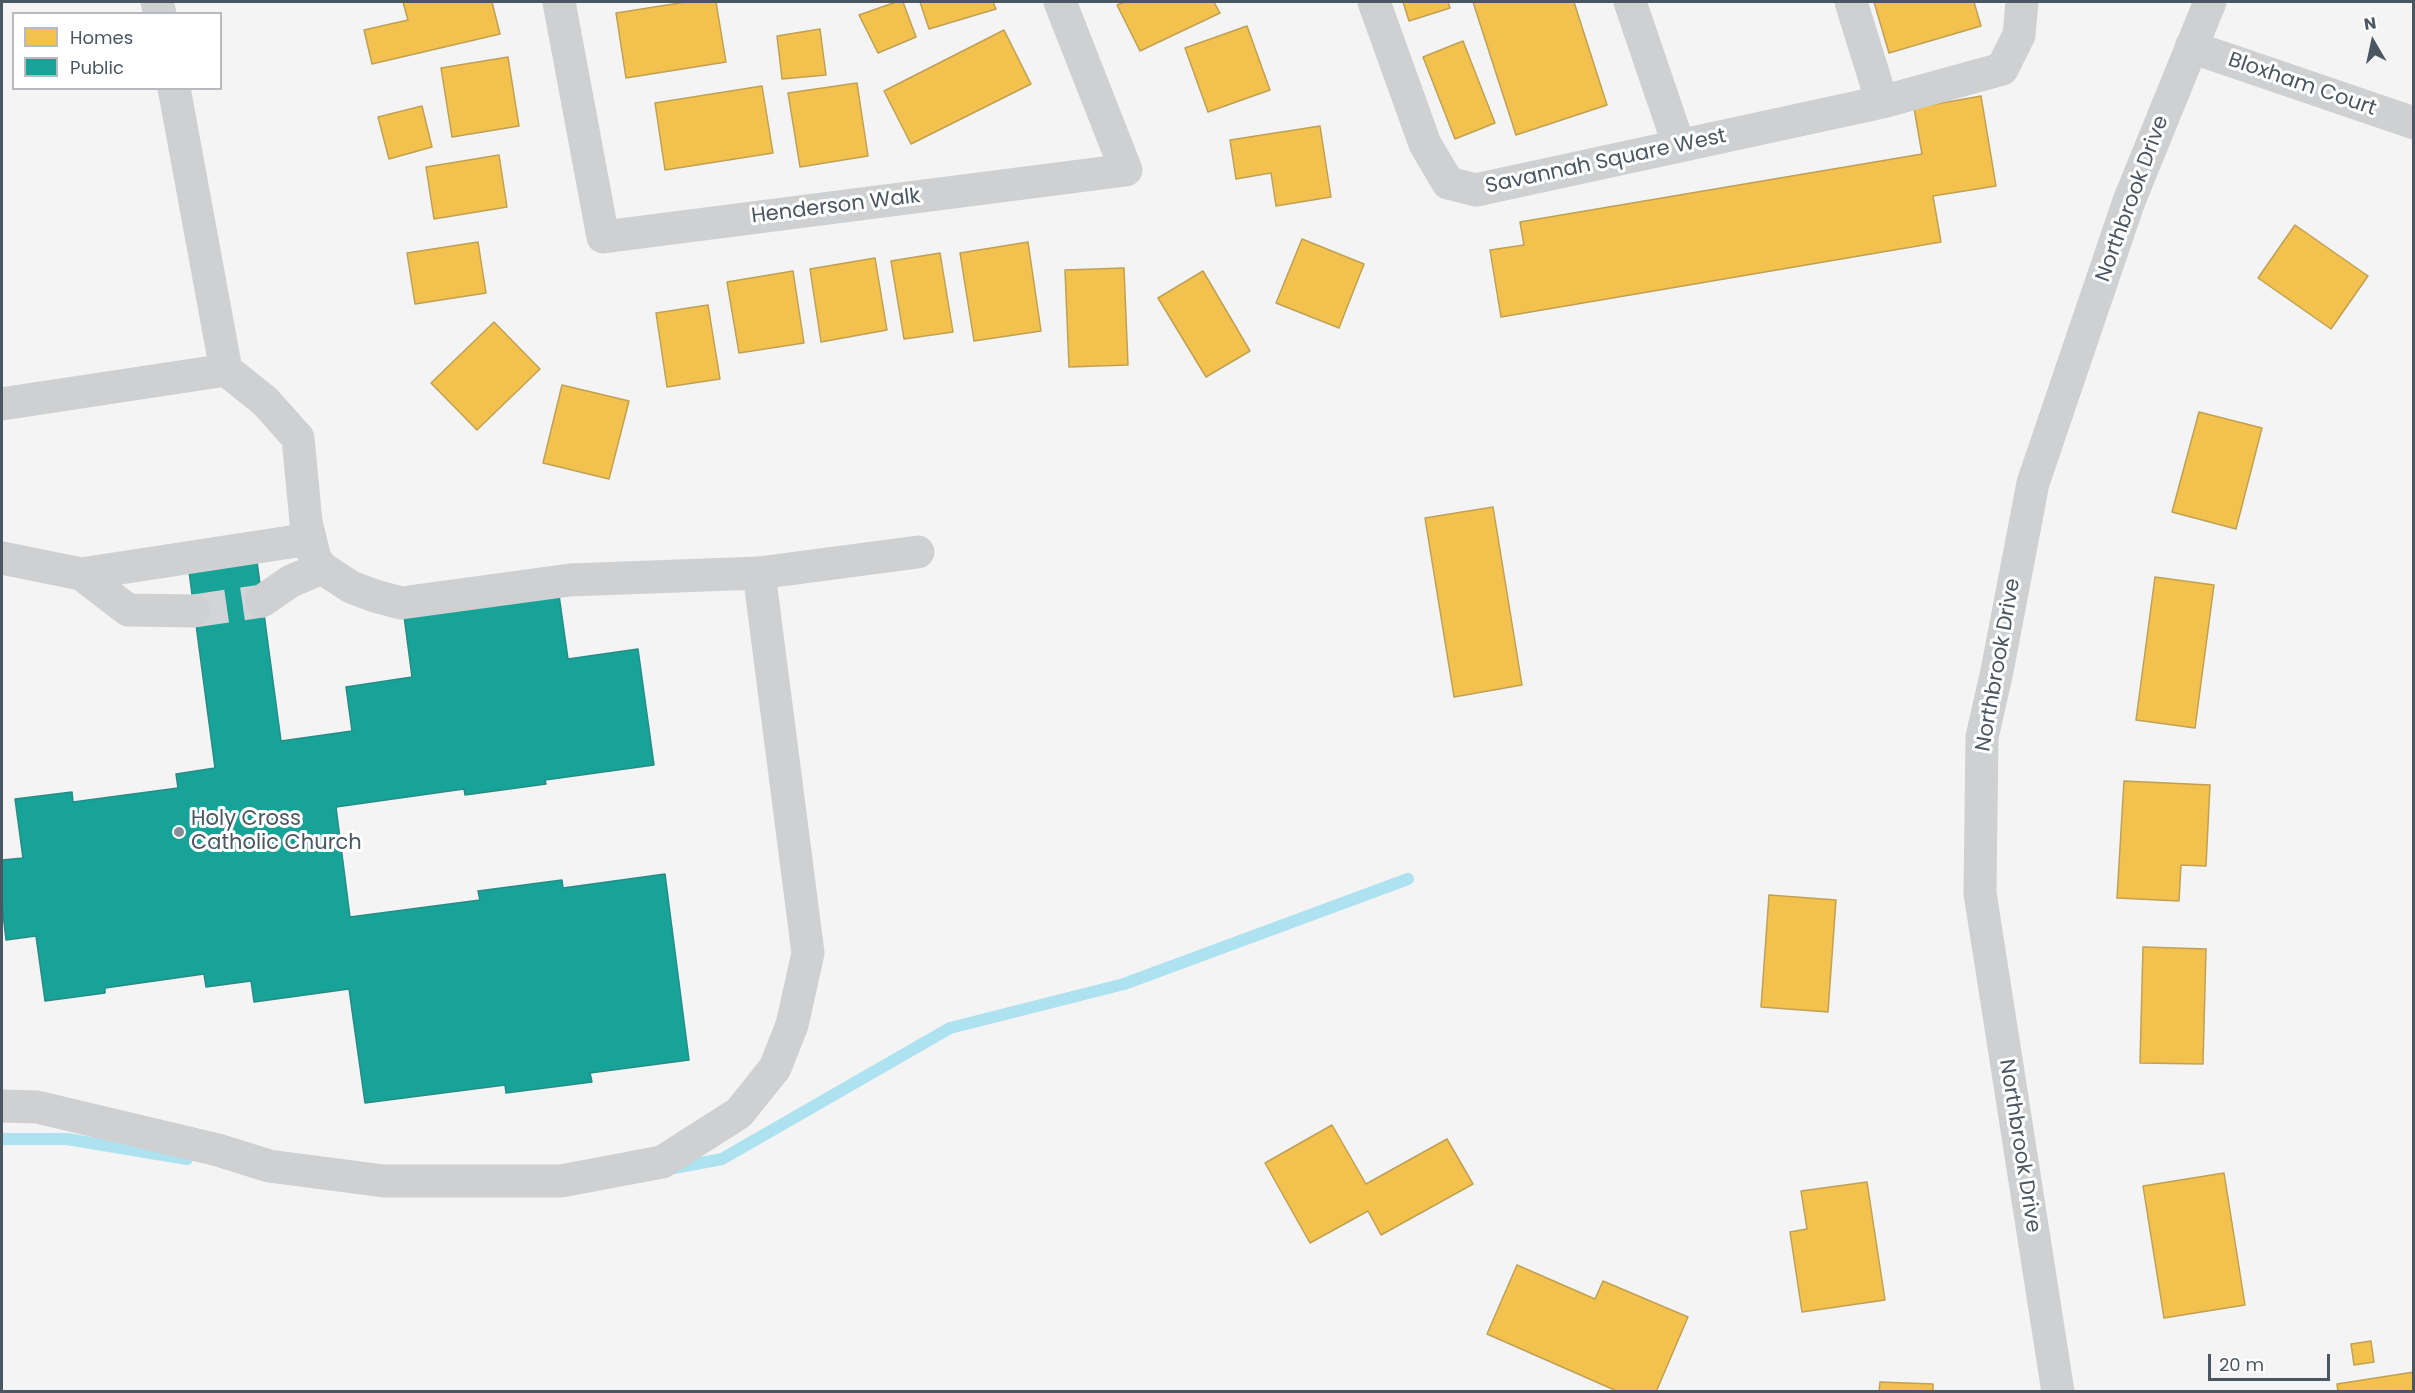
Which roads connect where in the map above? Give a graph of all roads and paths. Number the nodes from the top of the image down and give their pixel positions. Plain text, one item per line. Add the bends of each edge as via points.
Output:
1 (559, 2) edge
2 (1060, 2) edge
3 (1374, 2) edge
4 (1630, 2) edge
5 (1851, 2) edge
6 (2022, 2) edge
7 (2210, 2) edge
8 (2191, 46) junction
9 (174, 90) edge
10 (1882, 102) junction
11 (2414, 123) edge
12 (1679, 146) junction
13 (226, 370) junction
14 (2, 404) edge
15 (310, 539) junction
16 (918, 552) dead end
17 (2, 558) edge
18 (322, 568) junction
19 (759, 573) junction
20 (81, 574) junction
21 (262, 601) tunnel mouth
22 (194, 611) tunnel mouth
23 (2, 1106) edge
24 (2058, 1392) edge

1 - 2 street, Henderson Walk via 603,237 1126,170
3 - 12 street, Savannah Square West via 1425,144 1448,183 1476,190
4 - 12 street
5 - 10 street
6 - 10 street, Savannah Square West via 2019,36 2002,69
7 - 8 street, Northbrook Drive
8 - 11 street, Bloxham Court
8 - 24 street, Northbrook Drive via 2129,201 2033,483 1982,737 1980,893
9 - 13 street
10 - 12 street, Savannah Square West
13 - 14 street
13 - 15 street via 265,401 298,438
15 - 18 street via 315,559
15 - 20 street
16 - 19 street
17 - 20 street
18 - 19 street via 351,586 400,603 570,580
18 - 21 street via 291,581
19 - 23 street via 808,953 792,1025 775,1068 739,1113 662,1162 561,1181 384,1181 269,1166 37,1107
20 - 22 street via 128,610

